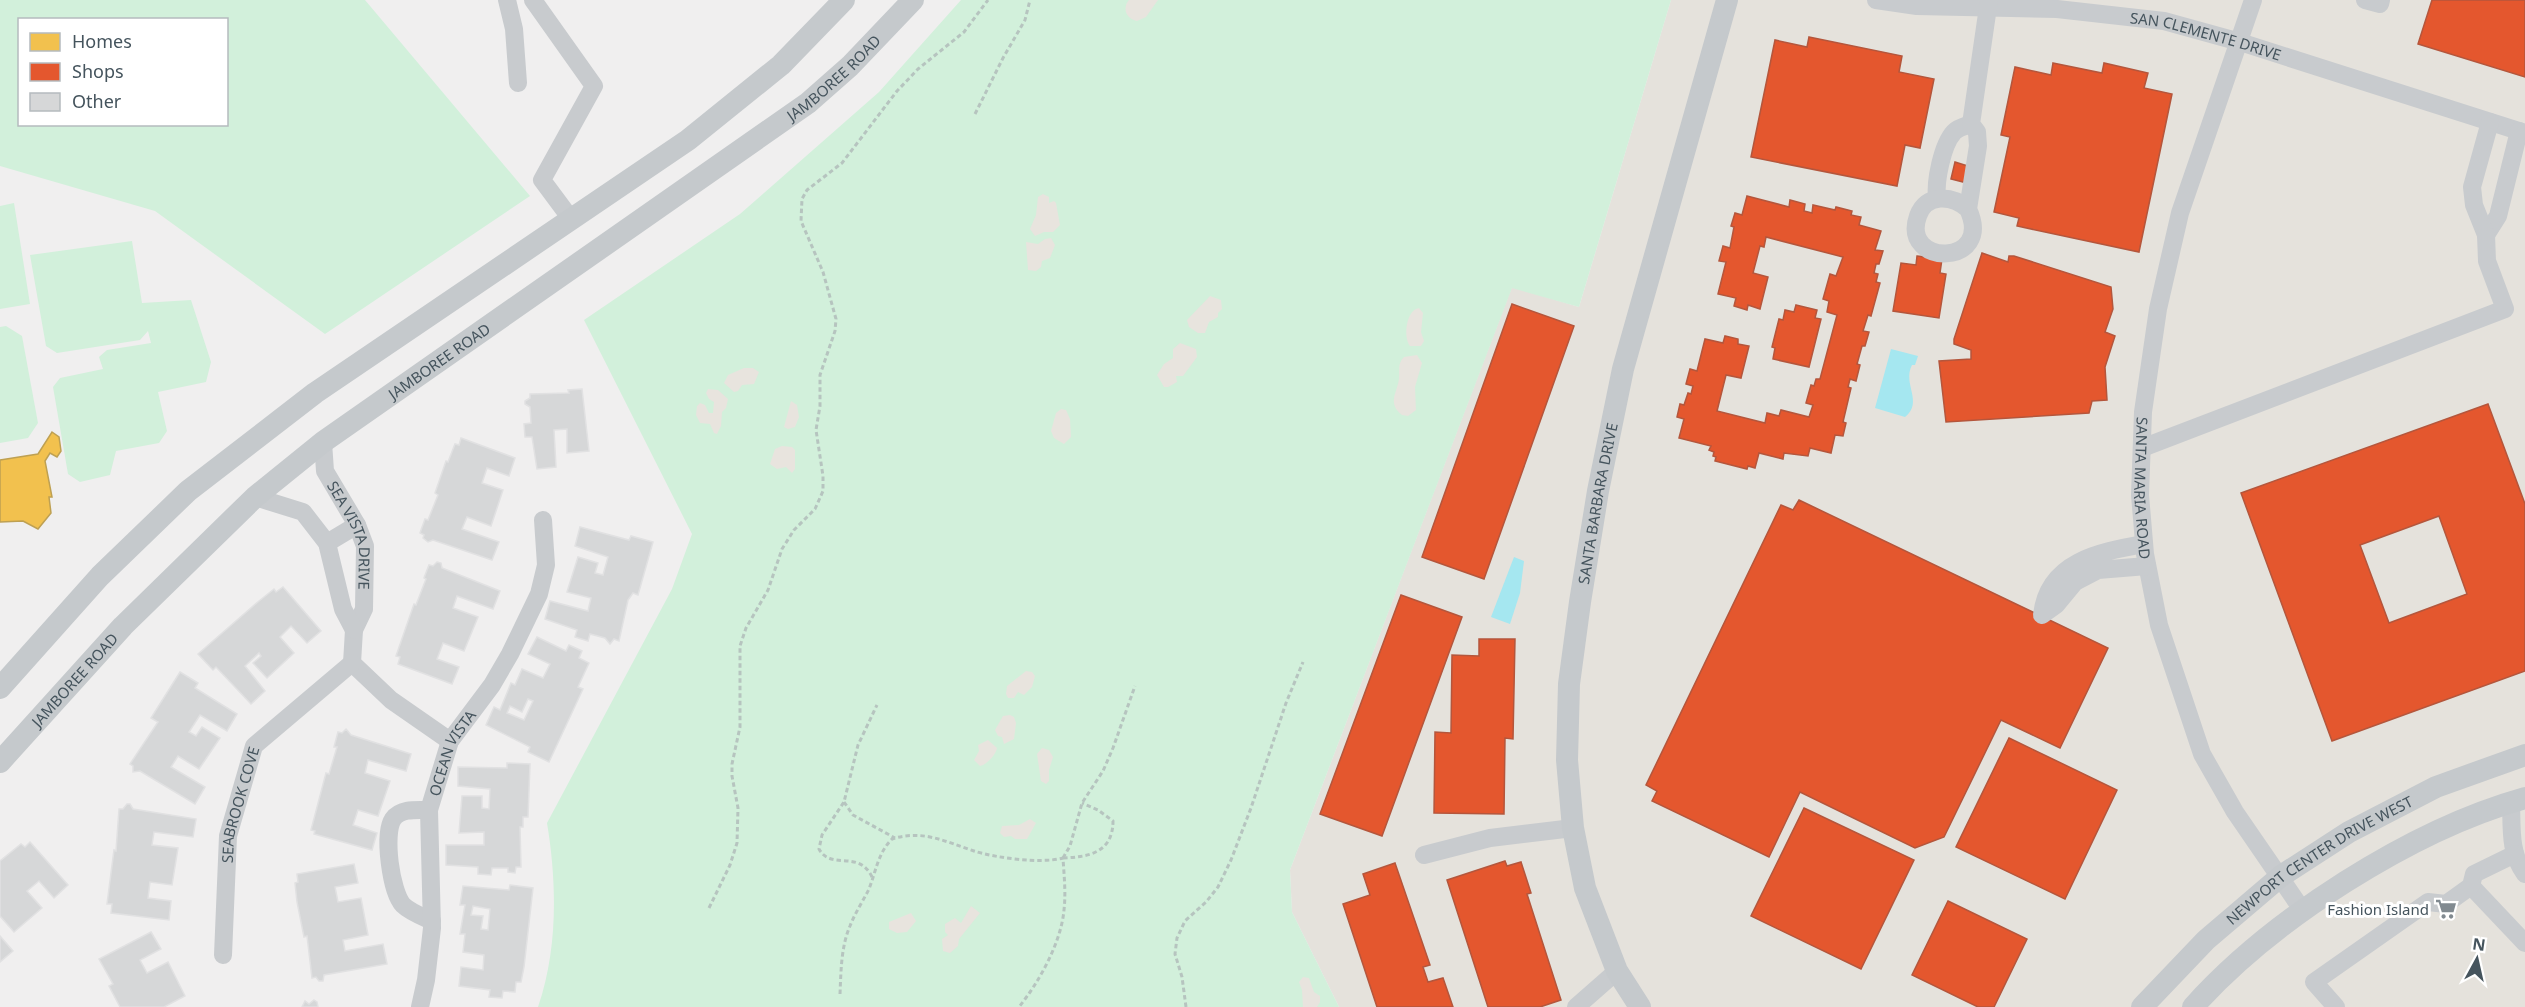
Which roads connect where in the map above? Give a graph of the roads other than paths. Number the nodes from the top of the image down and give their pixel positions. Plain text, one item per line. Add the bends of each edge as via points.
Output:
1 (507, 0) edge
2 (533, 0) edge
3 (844, 0) edge
4 (913, 0) edge
5 (1727, 0) edge
6 (1876, 0) edge
7 (2253, 0) edge
8 (2365, 0) edge
9 (2381, 0) edge
10 (1989, 4) edge
11 (2240, 42) junction
12 (518, 83) dead end
13 (2490, 122) junction
14 (1971, 124) junction
15 (2522, 132) edge
16 (1937, 198) junction
17 (1968, 209) junction
18 (571, 219) junction
19 (2486, 235) junction
20 (323, 442) junction
21 (2142, 448) junction
22 (255, 497) junction
23 (543, 520) dead end
24 (357, 525) junction
25 (327, 543) junction
26 (2144, 544) junction
27 (2147, 566) junction
28 (354, 630) junction
29 (352, 663) junction
30 (0, 688) edge
31 (450, 741) junction
32 (2525, 755) edge
33 (0, 762) edge
34 (2518, 800) edge
35 (429, 810) junction
36 (1573, 828) junction
37 (2515, 854) junction
38 (1424, 855) dead end
39 (2525, 874) edge
40 (2281, 876) junction
41 (2471, 886) junction
42 (2303, 911) junction
43 (432, 921) junction
44 (2525, 943) edge
45 (223, 955) dead end
46 (1617, 971) junction
47 (420, 1007) edge
48 (1576, 1007) edge
49 (1640, 1007) edge
50 (2142, 1007) edge
51 (2193, 1007) edge
52 (2336, 1007) edge

1 - 12 street
2 - 18 street via 594,86 542,180
3 - 18 main road via 781,65 688,140
4 - 20 main road, JAMBOREE ROAD via 808,103
5 - 36 main road, SANTA BARBARA DRIVE via 1623,369 1598,491 1569,684 1567,760
6 - 10 street, SAN CLEMENTE DRIVE via 1917,6
7 - 11 street, SANTA MARIA ROAD
8 - 9 street via 2380,4
10 - 11 street, SAN CLEMENTE DRIVE via 2153,19
10 - 14 street
11 - 13 street, SAN CLEMENTE DRIVE
11 - 21 street, SANTA MARIA ROAD via 2180,213 2158,309
13 - 15 street, SAN CLEMENTE DRIVE
13 - 19 street via 2472,187
14 - 16 street via 1960,127 1949,139 1937,177
14 - 17 street via 1977,132 1978,146
15 - 19 street via 2498,216
16 - 17 street via 1959,201
16 - 17 street via 1920,211 1916,233 1921,244 1940,255 1962,249 1969,240 1973,230
18 - 30 main road via 315,393 188,491 100,576
19 - 21 street via 2487,261 2505,309
20 - 22 main road, JAMBOREE ROAD
20 - 24 street, SEA VISTA DRIVE via 325,471
21 - 26 street, SANTA MARIA ROAD via 2139,495
22 - 25 street, SEA VISTA DRIVE via 303,512
22 - 33 main road, JAMBOREE ROAD via 123,626
23 - 31 street, OCEAN VISTA via 546,565 539,594 492,685
24 - 25 street
24 - 28 street, SEA VISTA DRIVE via 365,546 364,609
25 - 28 street, SEA VISTA DRIVE via 343,609
26 - 27 street, SANTA MARIA ROAD
26 - 27 street via 2084,559 2061,573 2043,597 2042,615 2075,582 2098,570
27 - 40 street, SANTA MARIA ROAD via 2159,625 2202,753 2235,813
28 - 29 street, SEA VISTA DRIVE
29 - 31 street via 391,700
29 - 45 street, SEABROOK COVE via 254,746 228,836
31 - 35 street, OCEAN VISTA
32 - 40 main road, NEWPORT CENTER DRIVE WEST via 2436,787 2349,832
34 - 37 street via 2512,840
34 - 42 main road, NEWPORT CENTER DRIVE WEST via 2445,827 2360,873
35 - 43 street, OCEAN VISTA
35 - 43 street via 400,814 393,819 389,831 393,888 405,907
36 - 38 street via 1490,838
36 - 46 main road, SANTA BARBARA DRIVE via 1585,888
37 - 39 street
37 - 41 street via 2474,873
40 - 42 street, SANTA MARIA ROAD
40 - 50 main road, NEWPORT CENTER DRIVE WEST via 2206,940
41 - 44 street
41 - 52 street via 2446,904 2428,902 2314,982
42 - 51 main road, NEWPORT CENTER DRIVE WEST via 2256,948
43 - 47 street, OCEAN VISTA
46 - 48 street
46 - 49 main road, SANTA BARBARA DRIVE

